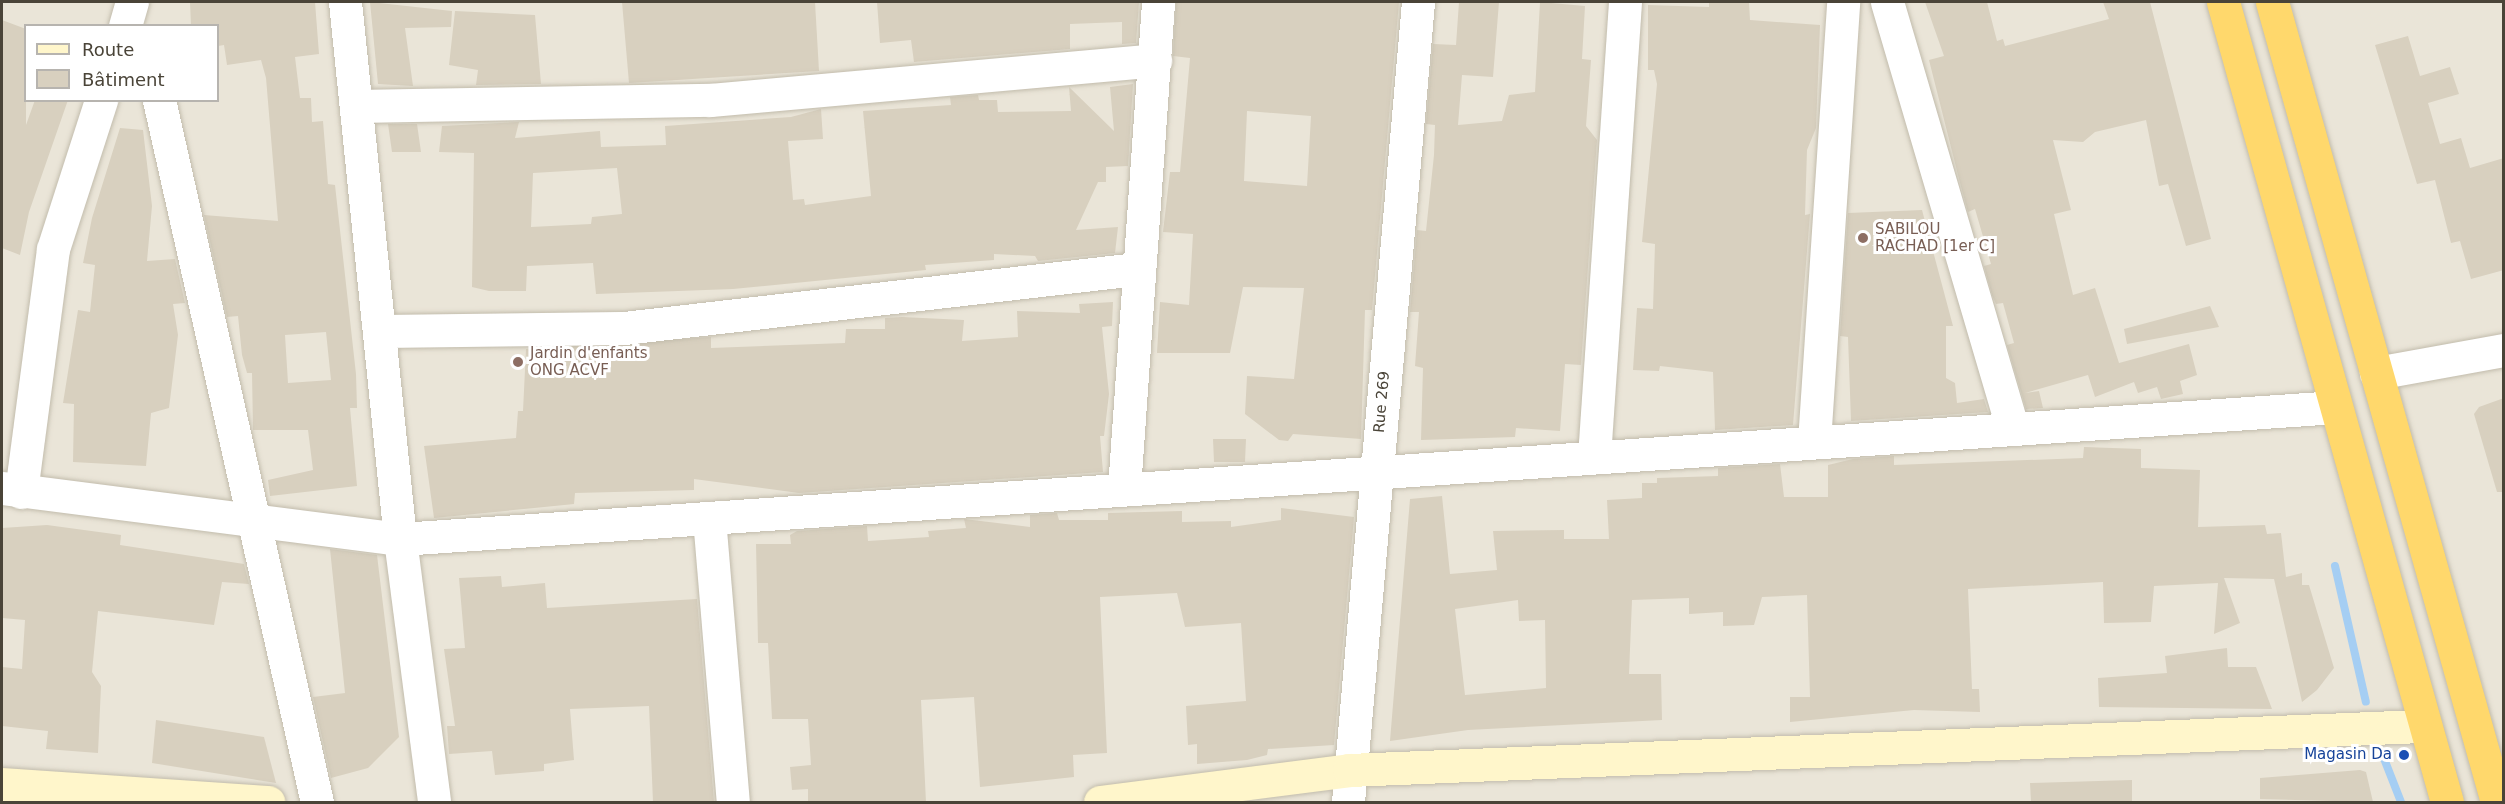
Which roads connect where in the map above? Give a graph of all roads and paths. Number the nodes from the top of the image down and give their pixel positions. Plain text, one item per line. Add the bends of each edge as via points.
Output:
1 (133, 2) edge
2 (345, 2) edge
3 (1158, 2) edge
4 (1418, 2) edge
5 (1625, 2) edge
6 (1843, 2) edge
7 (1887, 2) edge
8 (2223, 2) edge
9 (2272, 2) edge
10 (126, 24) edge
11 (139, 24) edge
12 (1155, 60) junction
13 (100, 102) edge
14 (159, 102) edge
15 (358, 105) junction
16 (1136, 269) junction
17 (379, 331) junction
18 (2504, 350) edge
19 (2376, 373) junction
20 (2335, 406) junction
21 (2012, 428) junction
22 (1814, 442) junction
23 (1594, 457) junction
24 (1376, 472) junction
25 (1124, 489) junction
26 (11, 490) edge
27 (710, 518) junction
28 (256, 525) junction
29 (400, 539) junction
30 (2421, 726) junction
31 (1349, 770) junction
32 (2, 784) edge
33 (268, 802) edge
34 (317, 802) edge
35 (434, 802) edge
36 (733, 802) edge
37 (1100, 802) edge
38 (1348, 802) edge
39 (2447, 802) edge
40 (2497, 802) edge

1 - 10 street
1 - 11 street
2 - 15 street
3 - 12 street
4 - 24 street, Rue 269
5 - 23 street
6 - 22 street
7 - 21 street
8 - 20 highway
9 - 19 highway
12 - 15 street via 710,100
12 - 16 street
13 - 26 street via 53,249
14 - 28 street
15 - 17 street
16 - 17 street via 624,328
16 - 25 street
17 - 29 street
18 - 19 street
19 - 40 highway
20 - 21 street
20 - 30 highway
21 - 22 street
22 - 23 street
23 - 24 street
24 - 25 street
24 - 31 street, Rue 269
25 - 27 street
26 - 28 street
27 - 29 street
27 - 36 street
28 - 29 street
28 - 34 street
29 - 35 street
30 - 31 street
30 - 39 highway
31 - 37 street
31 - 38 street, Rue 269
32 - 33 street

